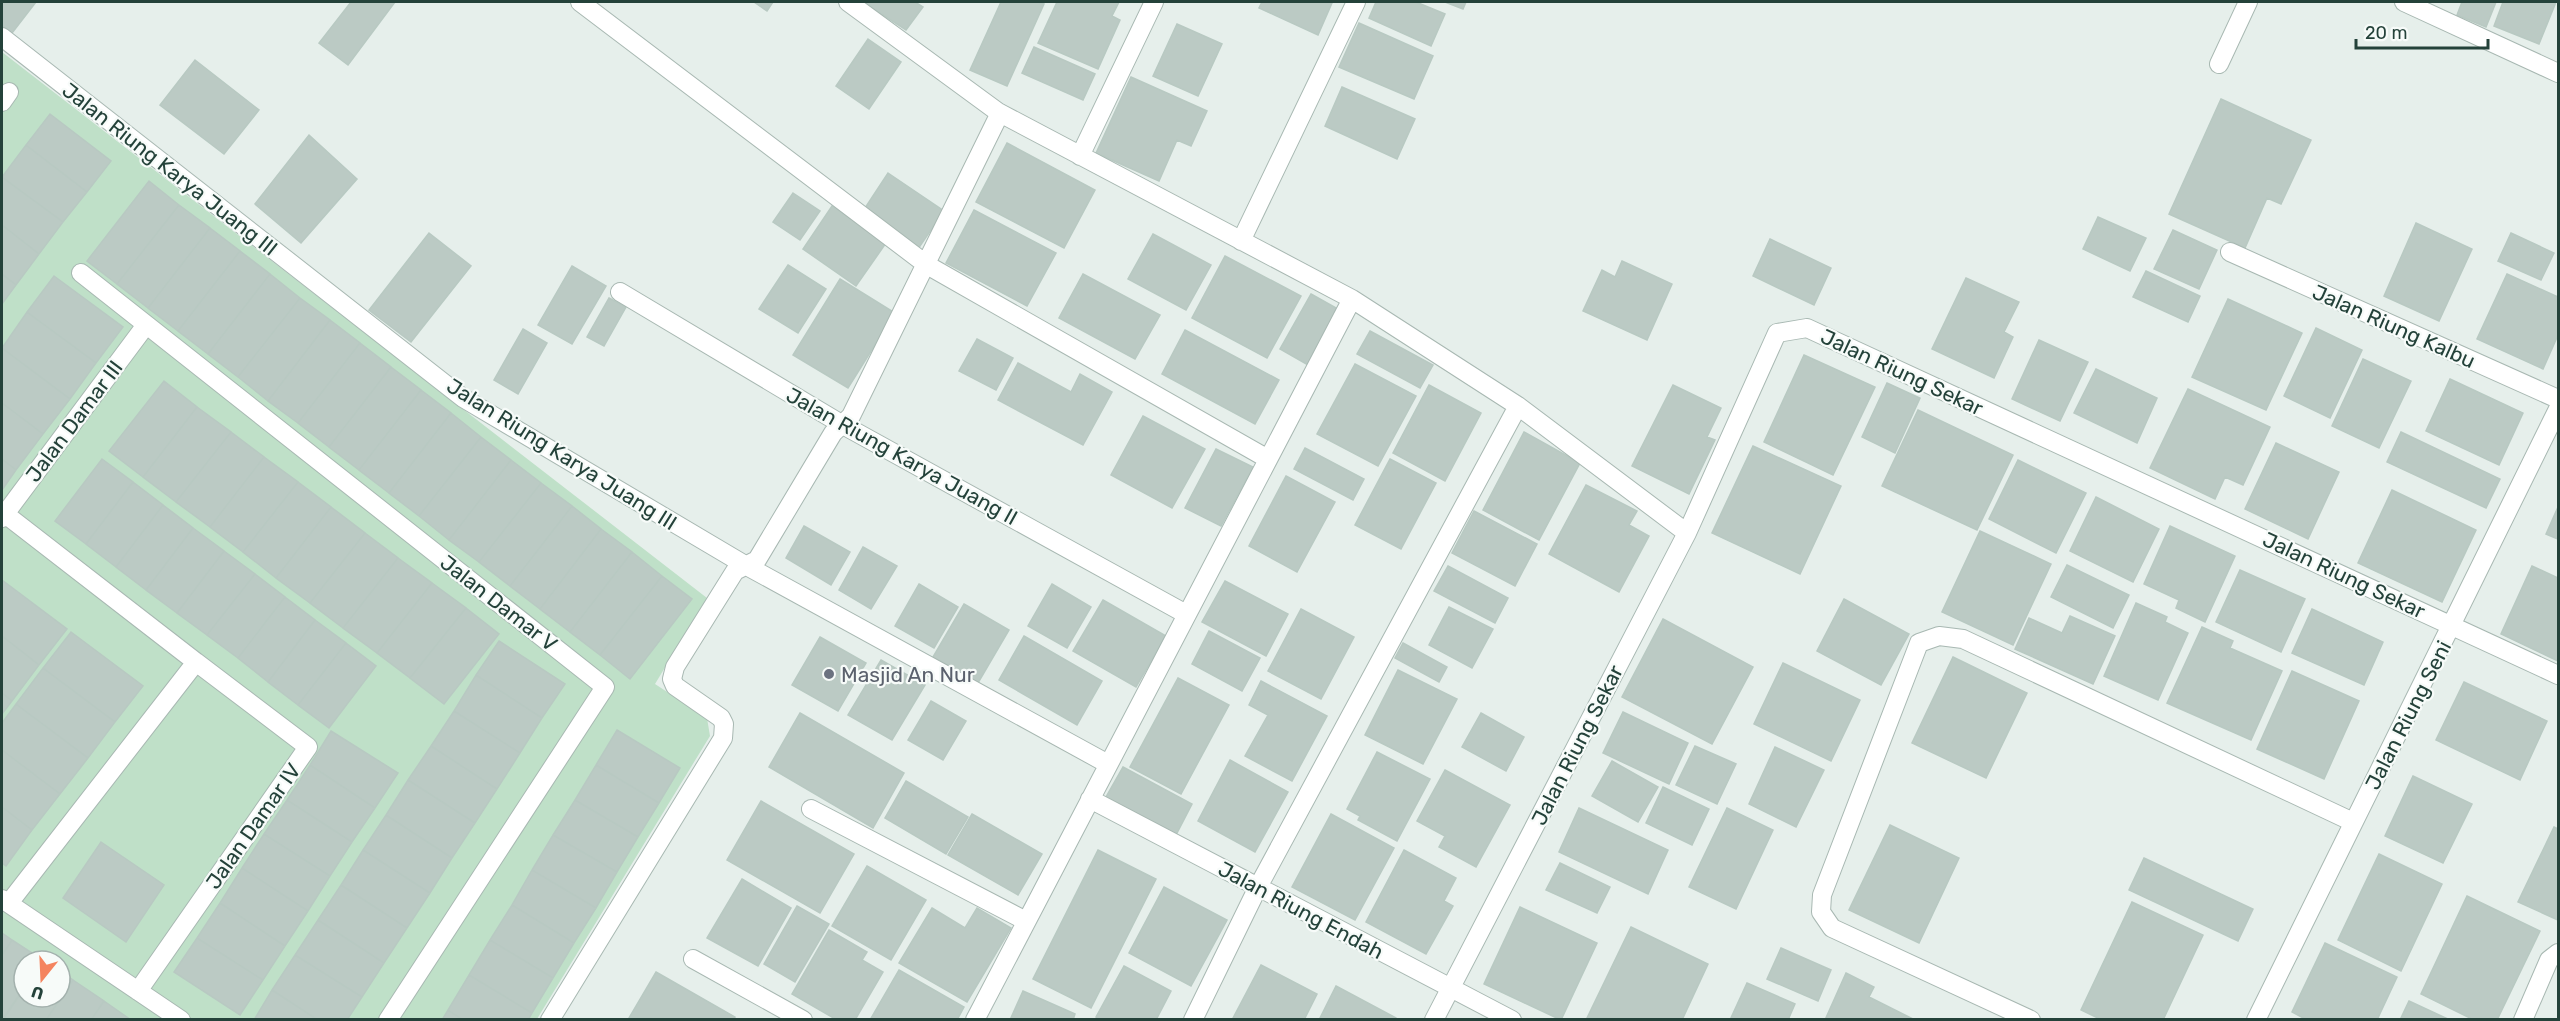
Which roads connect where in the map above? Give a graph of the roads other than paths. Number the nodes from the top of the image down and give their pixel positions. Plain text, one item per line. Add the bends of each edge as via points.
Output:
1 (580, 2) edge
2 (848, 2) edge
3 (1154, 2) edge
4 (1356, 2) edge
5 (2248, 2) edge
6 (2404, 2) edge
7 (2, 37) edge
8 (2219, 64) dead end
9 (2559, 73) edge
10 (1000, 113) junction
11 (1080, 156) junction
12 (1241, 241) junction
13 (2230, 252) dead end
14 (927, 265) junction
15 (81, 273) dead end
16 (620, 292) dead end
17 (1352, 299) junction
18 (146, 325) junction
19 (2559, 399) edge
20 (1518, 406) junction
21 (2559, 410) edge
22 (843, 424) junction
23 (1268, 459) junction
24 (3, 516) edge
25 (1687, 533) junction
26 (745, 565) junction
27 (1186, 614) junction
28 (2453, 626) junction
29 (196, 662) junction
30 (2559, 675) edge
31 (1108, 764) junction
32 (1090, 799) junction
33 (811, 809) dead end
34 (2353, 822) junction
35 (1258, 887) junction
36 (5, 901) edge
37 (1026, 921) junction
38 (2559, 953) edge
39 (693, 959) dead end
40 (1450, 988) junction
41 (138, 991) junction
42 (181, 1020) edge
43 (388, 1020) edge
44 (550, 1020) edge
45 (803, 1020) edge
46 (975, 1020) edge
47 (1193, 1020) edge
48 (1434, 1020) edge
49 (1512, 1020) edge
50 (2031, 1020) edge
51 (2256, 1020) edge
52 (2523, 1020) edge

1 - 14 street
2 - 10 street
3 - 11 street
4 - 12 street
5 - 8 street
6 - 9 street
7 - 26 street, Jalan Riung Karya Juang III via 463,398
10 - 11 street
10 - 14 street
11 - 12 street
12 - 17 street
13 - 19 street, Jalan Riung Kalbu
14 - 22 street via 851,416
14 - 23 street
15 - 18 street, Jalan Damar V
16 - 22 street, Jalan Riung Karya Juang II
17 - 20 street
17 - 23 street
18 - 24 street, Jalan Damar III
18 - 43 street, Jalan Damar V via 605,687
20 - 25 street
20 - 35 street
21 - 28 street, Jalan Riung Seni
22 - 26 street via 833,433 757,560
22 - 27 street, Jalan Riung Karya Juang II
23 - 27 street
24 - 29 street, Jalan Damar IV
25 - 28 street, Jalan Riung Sekar via 1777,333 1807,328
25 - 40 street, Jalan Riung Sekar
26 - 31 street, Jalan Riung Karya Juang III
26 - 44 street via 735,572 673,673 675,686 721,718 723,738
27 - 31 street
28 - 30 street, Jalan Riung Sekar
28 - 34 street, Jalan Riung Seni
29 - 36 street
29 - 41 street, Jalan Damar IV via 308,747
31 - 32 street
32 - 35 street, Jalan Riung Endah
32 - 37 street
33 - 37 street
34 - 50 street via 1963,639 1939,636 1919,643 1822,895 1821,912 1832,928
34 - 51 street, Jalan Riung Seni
35 - 40 street, Jalan Riung Endah
35 - 47 street
36 - 41 street
37 - 46 street
38 - 52 street via 2549,960
39 - 45 street
40 - 48 street, Jalan Riung Sekar
40 - 49 street, Jalan Riung Endah
41 - 42 street

